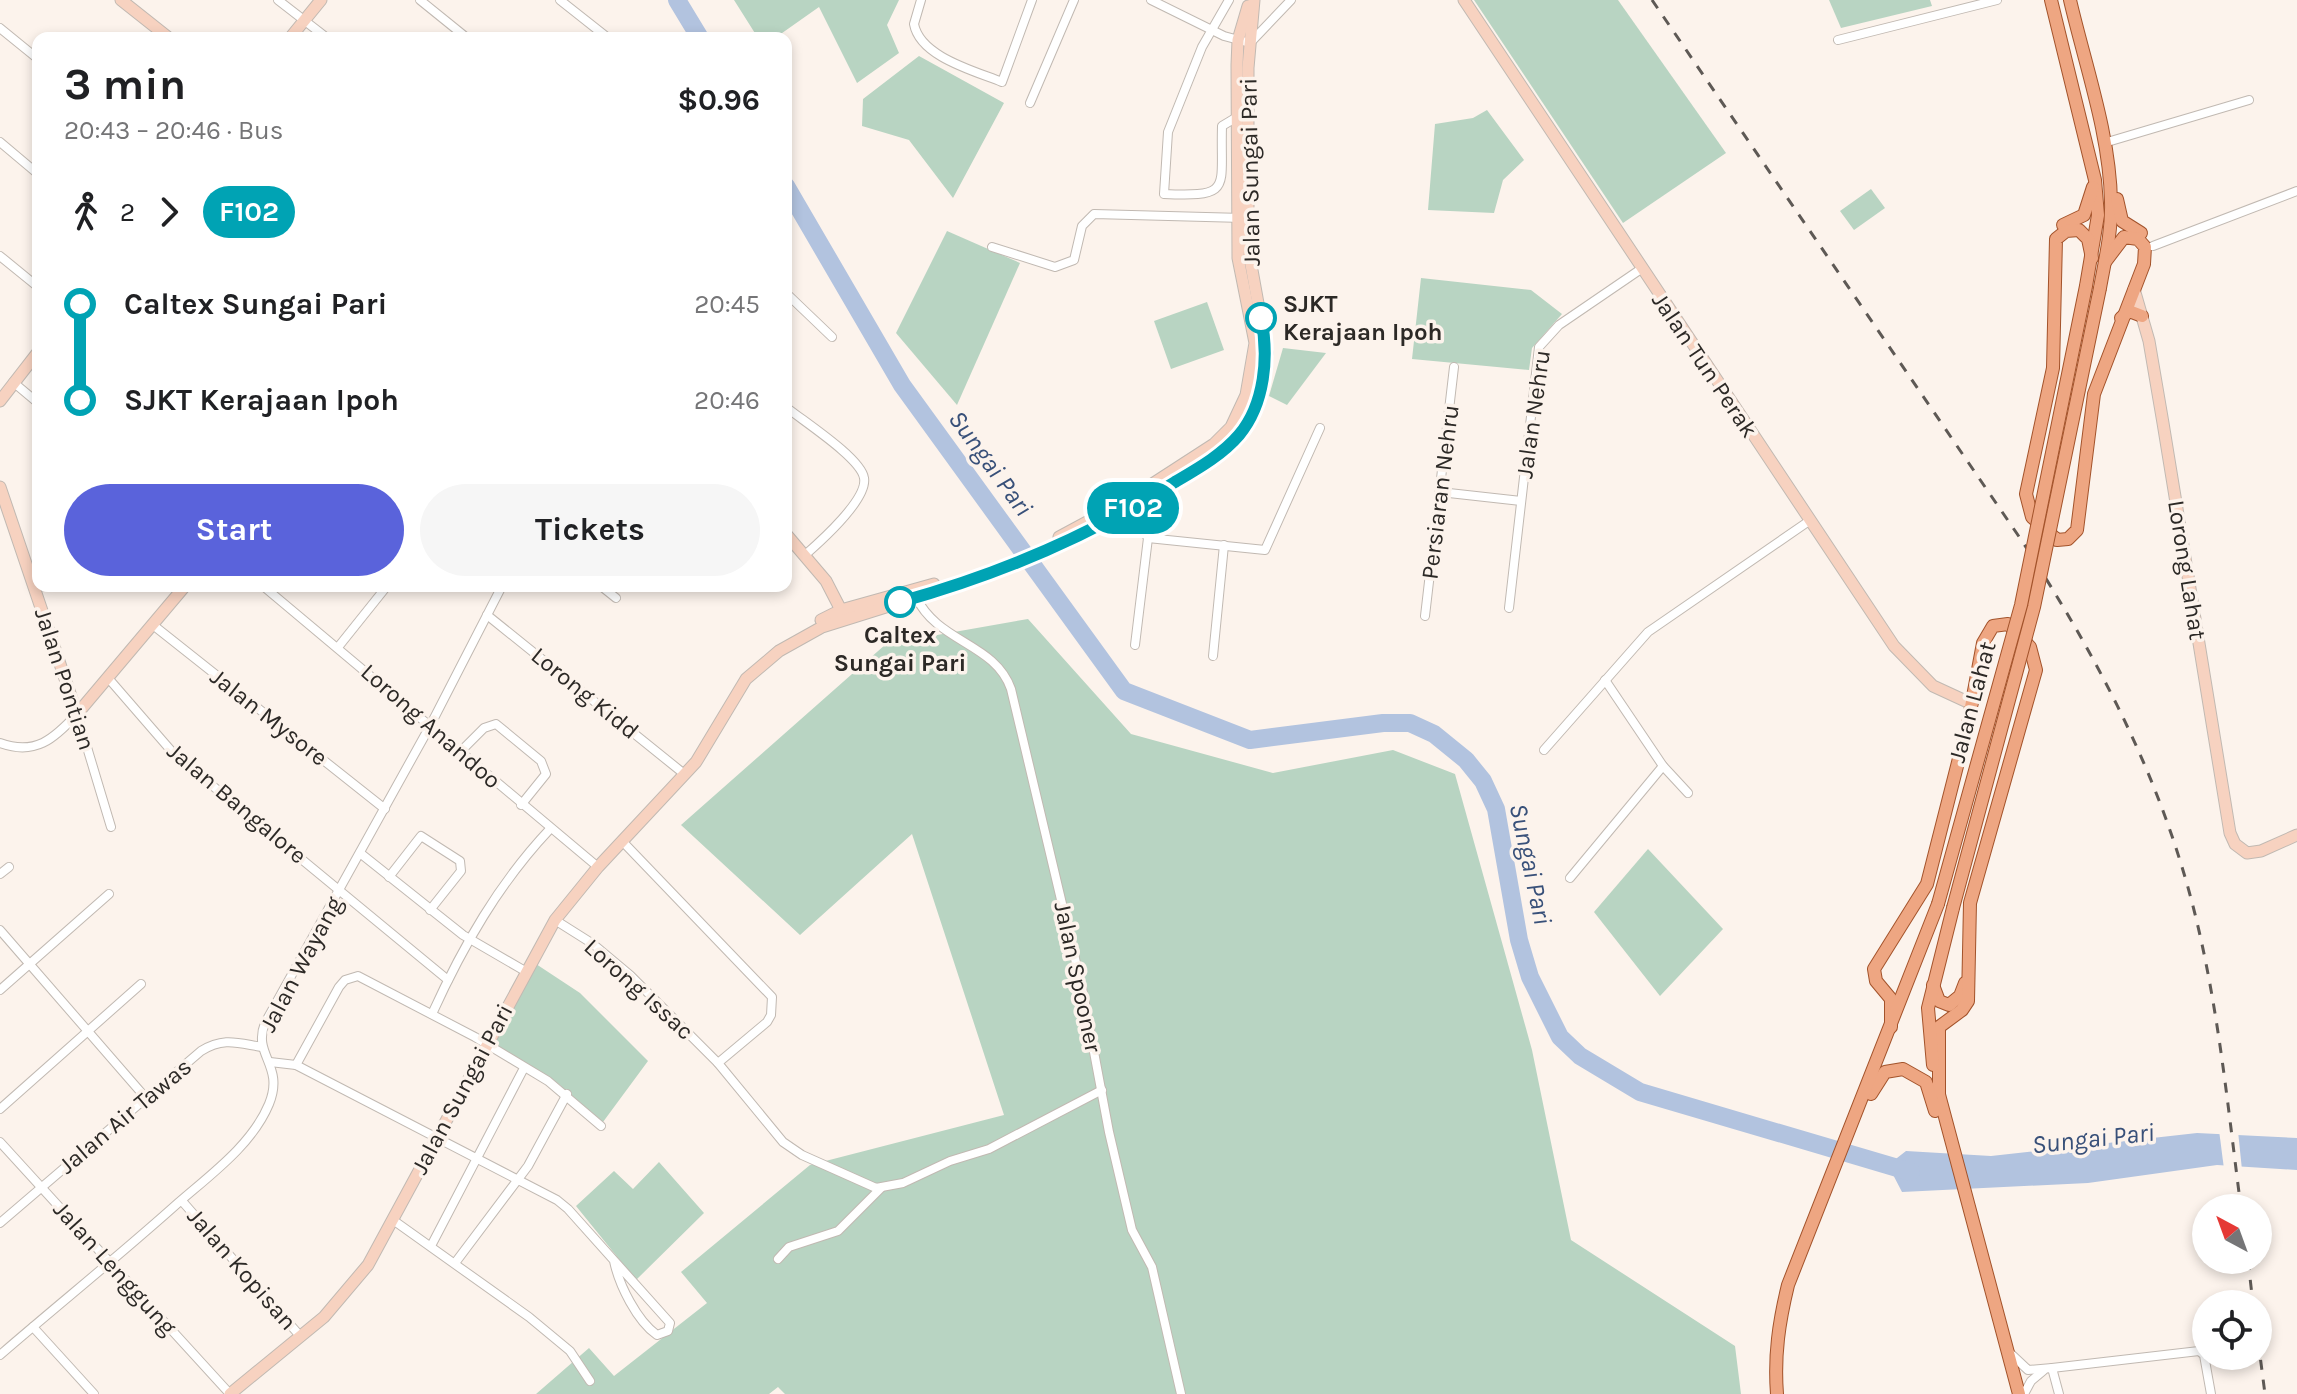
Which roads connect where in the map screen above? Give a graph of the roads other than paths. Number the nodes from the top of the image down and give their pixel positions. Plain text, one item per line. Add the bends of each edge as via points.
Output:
1 (121, 0) edge
2 (278, 0) edge
3 (321, 0) edge
4 (420, 0) edge
5 (560, 0) edge
6 (921, 0) edge
7 (1032, 0) edge
8 (1074, 0) edge
9 (1151, 0) edge
10 (1229, 0) edge
11 (1252, 0) edge
12 (1291, 0) edge
13 (1464, 0) edge
14 (1997, 0) edge
15 (2051, 0) edge
16 (2070, 0) edge
17 (304, 20) junction
18 (0, 28) edge
19 (1213, 31) junction
20 (161, 32) edge
21 (295, 32) edge
22 (319, 32) edge
23 (460, 32) edge
24 (600, 32) edge
25 (1838, 40) dead end
26 (1244, 41) junction
27 (32, 54) edge
28 (2249, 100) dead end
29 (1030, 103) dead end
30 (1237, 117) junction
31 (0, 142) edge
32 (2104, 143) junction
33 (2107, 166) junction
34 (32, 169) edge
35 (2095, 180) junction
36 (1221, 182) junction
37 (1237, 183) junction
38 (2297, 191) edge
39 (1242, 218) junction
40 (2153, 246) junction
41 (992, 247) dead end
42 (0, 256) edge
43 (2092, 258) junction
44 (2105, 262) junction
45 (1641, 269) junction
46 (32, 282) edge
47 (2134, 289) junction
48 (792, 299) edge
49 (2055, 310) junction
50 (2142, 316) junction
51 (2121, 318) junction
52 (832, 337) dead end
53 (32, 359) edge
54 (1454, 367) dead end
55 (13, 382) junction
56 (32, 398) edge
57 (0, 401) edge
58 (792, 412) edge
59 (1320, 428) dead end
60 (0, 487) edge
61 (1440, 492) junction
62 (1521, 501) junction
63 (1128, 505) junction
64 (1809, 521) junction
65 (1148, 538) junction
66 (792, 541) edge
67 (1224, 545) junction
68 (805, 555) junction
69 (974, 576) junction
70 (32, 581) edge
71 (36, 592) edge
72 (180, 592) edge
73 (271, 592) edge
74 (382, 592) edge
75 (499, 592) edge
76 (608, 592) edge
77 (916, 597) junction
78 (616, 598) dead end
79 (1509, 608) dead end
80 (843, 614) junction
81 (487, 615) junction
82 (1425, 616) dead end
83 (153, 625) junction
84 (1135, 645) dead end
85 (339, 646) junction
86 (1213, 656) dead end
87 (109, 679) junction
88 (1605, 680) junction
89 (1972, 704) junction
90 (77, 714) junction
91 (430, 726) junction
92 (0, 743) edge
93 (1544, 750) dead end
94 (459, 753) junction
95 (1663, 766) junction
96 (683, 773) junction
97 (1688, 793) dead end
98 (521, 805) junction
99 (385, 809) junction
100 (111, 827) dead end
101 (550, 829) junction
102 (2297, 835) edge
103 (623, 842) junction
104 (360, 853) junction
105 (9, 867) dead end
106 (598, 867) junction
107 (0, 874) edge
108 (389, 877) junction
109 (1570, 878) dead end
110 (339, 891) junction
111 (109, 894) dead end
112 (430, 910) junction
113 (555, 920) junction
114 (0, 930) edge
115 (469, 939) junction
116 (30, 964) junction
117 (1874, 969) junction
118 (525, 971) junction
119 (1968, 975) junction
120 (448, 980) junction
121 (1910, 980) junction
122 (1933, 982) junction
123 (141, 984) dead end
124 (0, 990) edge
125 (432, 1014) junction
126 (1891, 1027) junction
127 (87, 1031) junction
128 (485, 1044) junction
129 (262, 1047) junction
130 (270, 1062) junction
131 (718, 1063) junction
132 (296, 1065) junction
133 (524, 1068) junction
134 (1102, 1090) junction
135 (567, 1094) junction
136 (1939, 1095) junction
137 (145, 1097) junction
138 (0, 1109) edge
139 (601, 1126) dead end
140 (437, 1138) junction
141 (0, 1142) edge
142 (1954, 1149) junction
143 (1843, 1150) junction
144 (476, 1160) junction
145 (518, 1181) junction
146 (41, 1187) junction
147 (881, 1188) junction
148 (182, 1201) junction
149 (393, 1220) junction
150 (0, 1223) edge
151 (431, 1246) junction
152 (778, 1259) dead end
153 (614, 1261) junction
154 (455, 1263) junction
155 (110, 1264) junction
156 (33, 1327) junction
157 (301, 1337) junction
158 (2, 1350) edge
159 (2008, 1351) junction
160 (2048, 1369) junction
161 (590, 1381) dead end
162 (94, 1394) edge
163 (230, 1394) edge
164 (1181, 1394) edge
165 (1777, 1394) edge
166 (2022, 1394) edge
167 (2059, 1394) edge
168 (2211, 1394) edge

1 - 20 main road
2 - 17 street
3 - 17 main road
4 - 23 street
5 - 24 street
6 - 7 street via 914,24 923,42 1002,82
8 - 29 street
9 - 19 street
10 - 19 street
11 - 26 main road, Jalan Sungai Pari
12 - 26 street
13 - 45 main road, Jalan Tun Perak
14 - 25 street
15 - 35 main road, Jalan Lahat
16 - 32 main road, Jalan Lahat
17 - 21 main road
17 - 22 street
18 - 27 street
19 - 26 street
19 - 36 street via 1168,132 1164,194 1207,196
26 - 30 main road, Jalan Sungai Pari
26 - 39 main road, Jalan Sungai Pari
28 - 32 street
30 - 36 street via 1222,126
30 - 37 main road, Jalan Sungai Pari
31 - 34 street
32 - 33 main road, Jalan Lahat
33 - 40 main road via 2122,221
33 - 44 main road, Jalan Lahat via 2111,215
35 - 43 main road, Jalan Lahat via 2098,215
35 - 49 main road via 2084,215 2051,237
36 - 37 street
37 - 39 main road, Jalan Sungai Pari
38 - 40 street
39 - 41 street via 1094,214 1085,221 1074,260 1055,267
39 - 63 main road, Jalan Sungai Pari via 1255,354 1237,417 1214,444
40 - 47 main road via 2150,266
42 - 46 street
43 - 49 main road via 2088,239 2079,230 2056,239
43 - 121 main road, Jalan Lahat, bridge via 2021,605 1938,904
44 - 47 main road via 2120,240 2138,239 2146,251
44 - 122 main road, Jalan Lahat, bridge via 2034,607
45 - 62 street, Jalan Nehru via 1573,314 1539,347
45 - 64 main road, Jalan Tun Perak
47 - 50 main road, Lorong Lahat
47 - 51 main road
48 - 52 street
49 - 51 main road via 2053,368 2026,494 2037,524 2063,541 2077,530 2092,403
50 - 51 main road via 2129,311
50 - 102 main road, Lorong Lahat via 2230,833 2240,850 2261,851
53 - 55 main road
54 - 61 street, Persiaran Nehru
55 - 56 street
55 - 57 main road
58 - 68 street via 854,461 865,480 848,511
59 - 67 street via 1265,550
60 - 70 main road, Jalan Pontian
61 - 62 street
61 - 82 street, Persiaran Nehru
62 - 79 street, Jalan Nehru
63 - 65 street
63 - 69 main road, Jalan Sungai Pari
64 - 88 street via 1656,625
64 - 89 main road, Jalan Tun Perak via 1905,660 1933,686
65 - 67 street
65 - 84 street
66 - 68 main road
67 - 86 street
68 - 80 main road
69 - 77 main road, Jalan Sungai Pari
69 - 80 main road, Jalan Sungai Pari
71 - 90 main road, Jalan Pontian
72 - 83 main road
73 - 85 street, Lorong Anandoo
74 - 85 street
75 - 81 street, Jalan Wayang
76 - 78 street
77 - 80 main road, Jalan Sungai Pari
77 - 134 street, Jalan Spooner via 947,633 990,657 1006,676
80 - 96 main road, Jalan Sungai Pari via 746,679 696,762
81 - 91 street, Jalan Wayang
81 - 96 street, Lorong Kidd
83 - 87 main road
83 - 99 street, Jalan Mysore
85 - 91 street, Lorong Anandoo
87 - 90 main road
87 - 110 street, Jalan Bangalore via 174,754
88 - 93 street
88 - 95 street
89 - 117 main road via 1927,884
89 - 119 main road via 1985,636 1998,624 2008,624 2030,647 2036,670 1973,890
90 - 92 street via 37,747
90 - 100 street, Jalan Pontian
91 - 94 street, Lorong Anandoo
91 - 99 street, Jalan Wayang
94 - 98 street, Lorong Anandoo
94 - 98 street via 484,728 496,724 541,761 546,774
95 - 97 street
95 - 109 street
96 - 103 main road, Jalan Sungai Pari
98 - 101 street, Lorong Anandoo
99 - 104 street, Jalan Wayang
101 - 106 street, Lorong Anandoo
101 - 115 street via 513,872
103 - 106 main road, Jalan Sungai Pari
103 - 131 street via 772,997 767,1022
104 - 108 street
104 - 110 street, Jalan Wayang
105 - 107 street
106 - 113 main road, Jalan Sungai Pari
108 - 112 street
108 - 112 street via 421,836 460,861 461,871
110 - 120 street, Jalan Bangalore
110 - 129 street, Jalan Wayang via 265,1023
111 - 116 street
112 - 115 street
113 - 118 main road, Jalan Sungai Pari
113 - 131 street, Lorong Issac via 614,959
114 - 116 street
115 - 118 street
115 - 120 street
116 - 124 street
116 - 127 street
117 - 121 main road via 1895,987
117 - 126 main road via 1876,981 1891,999
118 - 128 main road, Jalan Sungai Pari
119 - 122 main road via 1960,996 1949,1005 1939,1001
119 - 136 main road via 1966,1005 1939,1027
120 - 125 street
121 - 126 main road, Jalan Lahat
122 - 136 main road, Jalan Lahat via 1928,1016
123 - 127 street
125 - 128 street
125 - 132 street via 365,978 351,976 339,987
126 - 143 main road, Jalan Lahat
127 - 137 street
127 - 138 street
128 - 133 street
128 - 140 main road, Jalan Sungai Pari
129 - 130 street, Jalan Wayang
129 - 137 street, Jalan Air Tawas via 216,1042
130 - 132 street
130 - 148 street, Jalan Wayang via 274,1087 257,1126
131 - 147 street, Lorong Issac via 783,1142
132 - 140 street
133 - 135 street
133 - 144 street
134 - 147 street via 989,1149
134 - 164 street, Jalan Spooner via 1132,1230 1152,1267
135 - 139 street
135 - 145 street
136 - 142 main road
137 - 146 street, Jalan Air Tawas
140 - 144 street
140 - 149 main road, Jalan Sungai Pari
141 - 146 street, Jalan Lenggung
142 - 143 main road via 1926,1082 1893,1068 1878,1079
142 - 159 main road
143 - 165 main road, Jalan Lahat via 1788,1285 1778,1326
144 - 145 street
144 - 151 street
145 - 153 street via 568,1209
145 - 154 street
146 - 150 street, Jalan Air Tawas
146 - 155 street, Jalan Lenggung
147 - 152 street via 838,1231 789,1247
148 - 155 street, Jalan Wayang
148 - 157 street, Jalan Kopisan
149 - 151 street
149 - 157 main road, Jalan Sungai Pari via 359,1278
151 - 154 street
153 - 153 street via 671,1326 663,1334 652,1332 617,1276
154 - 161 street via 570,1351
155 - 156 street, Jalan Wayang
155 - 163 street, Jalan Lenggung
156 - 158 street, Jalan Wayang
156 - 162 street
157 - 163 main road, Jalan Sungai Pari
159 - 160 street via 2025,1368
159 - 166 main road
160 - 166 street
160 - 167 street
160 - 168 street via 2199,1351

